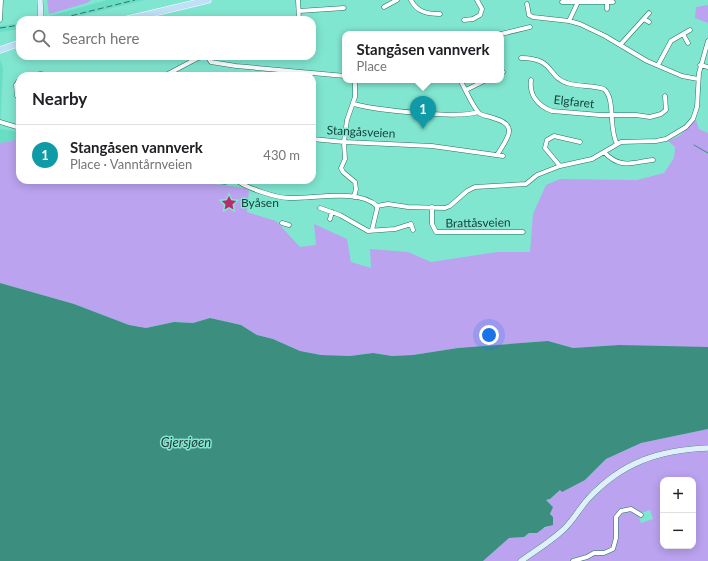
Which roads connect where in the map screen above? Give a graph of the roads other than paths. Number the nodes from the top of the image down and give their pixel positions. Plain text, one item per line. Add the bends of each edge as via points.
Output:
1 (1, 0) edge
2 (40, 0) edge
3 (208, 0) edge
4 (298, 0) edge
5 (397, 0) edge
6 (411, 0) edge
7 (477, 0) edge
8 (562, 2) dead end
9 (613, 2) dead end
10 (607, 3) junction
11 (527, 4) dead end
12 (577, 4) junction
13 (384, 7) dead end
14 (344, 8) dead end
15 (607, 9) dead end
16 (299, 11) junction
17 (649, 13) dead end
18 (440, 14) dead end
19 (41, 16) edge
20 (141, 16) edge
21 (299, 16) edge
22 (644, 19) junction
23 (0, 20) edge
24 (464, 20) dead end
25 (569, 21) junction
26 (649, 22) dead end
27 (530, 27) dead end
28 (690, 30) dead end
29 (504, 33) edge
30 (683, 34) junction
31 (708, 41) edge
32 (688, 43) dead end
33 (16, 44) edge
34 (620, 45) junction
35 (0, 50) edge
36 (195, 60) edge
37 (210, 60) edge
38 (524, 60) dead end
39 (192, 61) joint
40 (658, 65) junction
41 (700, 65) junction
42 (708, 67) edge
43 (171, 72) edge
44 (301, 72) edge
45 (316, 73) edge
46 (342, 76) edge
47 (698, 79) junction
48 (531, 80) dead end
49 (355, 83) edge
50 (462, 83) edge
51 (480, 83) edge
52 (525, 84) dead end
53 (16, 85) edge
54 (531, 85) junction
55 (466, 90) junction
56 (16, 96) dead end
57 (665, 96) dead end
58 (354, 104) junction
59 (478, 112) junction
60 (610, 115) junction
61 (0, 122) edge
62 (16, 127) edge
63 (316, 138) edge
64 (344, 142) junction
65 (580, 142) dead end
66 (617, 144) junction
67 (604, 152) junction
68 (497, 155) junction
69 (503, 156) dead end
70 (653, 160) dead end
71 (560, 166) junction
72 (246, 184) edge
73 (354, 198) junction
74 (377, 206) junction
75 (432, 207) junction
76 (320, 208) dead end
77 (332, 212) junction
78 (330, 219) dead end
79 (282, 223) dead end
80 (289, 225) dead end
81 (372, 230) junction
82 (413, 230) dead end
83 (524, 232) dead end
84 (708, 448) edge
85 (641, 515) dead end
86 (521, 561) edge
87 (573, 561) edge

1 - 23 street
2 - 19 main road
3 - 20 main road
4 - 16 street
5 - 13 street
6 - 18 street via 423,12
7 - 24 street via 482,9 480,15
8 - 12 street
9 - 10 street
10 - 12 street
10 - 15 street
11 - 25 street via 529,15 533,17
12 - 25 street
14 - 16 street
16 - 21 street
17 - 22 street
22 - 26 street
22 - 34 street
25 - 34 street via 589,28
27 - 29 street
28 - 30 street
30 - 32 street
30 - 40 street via 671,41
31 - 41 street
33 - 35 main road
34 - 40 street via 647,62
36 - 39 street
37 - 44 street via 236,66
38 - 60 street, Elgfaret via 541,61 567,83 604,89 610,97
39 - 43 street
40 - 47 street via 682,76
41 - 42 street
41 - 47 street
45 - 46 street
47 - 66 street via 698,104 695,114 682,130 661,141 629,141
48 - 54 street
49 - 58 street
50 - 55 street
51 - 55 street
52 - 54 street
53 - 56 street
54 - 60 street, Elgfaret via 533,97 552,112
55 - 59 street
57 - 60 street, Elgfaret via 668,101 666,110 650,118
58 - 59 street via 436,114 468,115
58 - 64 street via 347,120
59 - 68 street via 503,121 508,126 509,134
60 - 66 street, Elgfaret
61 - 62 street
63 - 64 street, Stangåsveien
64 - 68 street, Stangåsveien via 432,146
64 - 73 street via 345,159 341,168 355,182
65 - 71 street via 554,136 547,140 546,151
66 - 67 street
67 - 70 street via 613,161 622,164
67 - 71 street via 587,161
68 - 69 street, Stangåsveien
71 - 75 street via 537,175 526,184 479,186 467,191 450,206
72 - 73 street via 284,198 332,195
73 - 74 street via 370,200
74 - 75 street via 388,204
74 - 81 street
75 - 83 street, Brattåsveien via 432,224 436,232
76 - 77 street
77 - 78 street
77 - 81 street via 366,230
79 - 80 street
81 - 82 street via 395,230 411,224
84 - 86 main road via 674,450 658,454 621,472 595,491 555,537
85 - 87 street via 631,509 621,511 616,517 613,549

